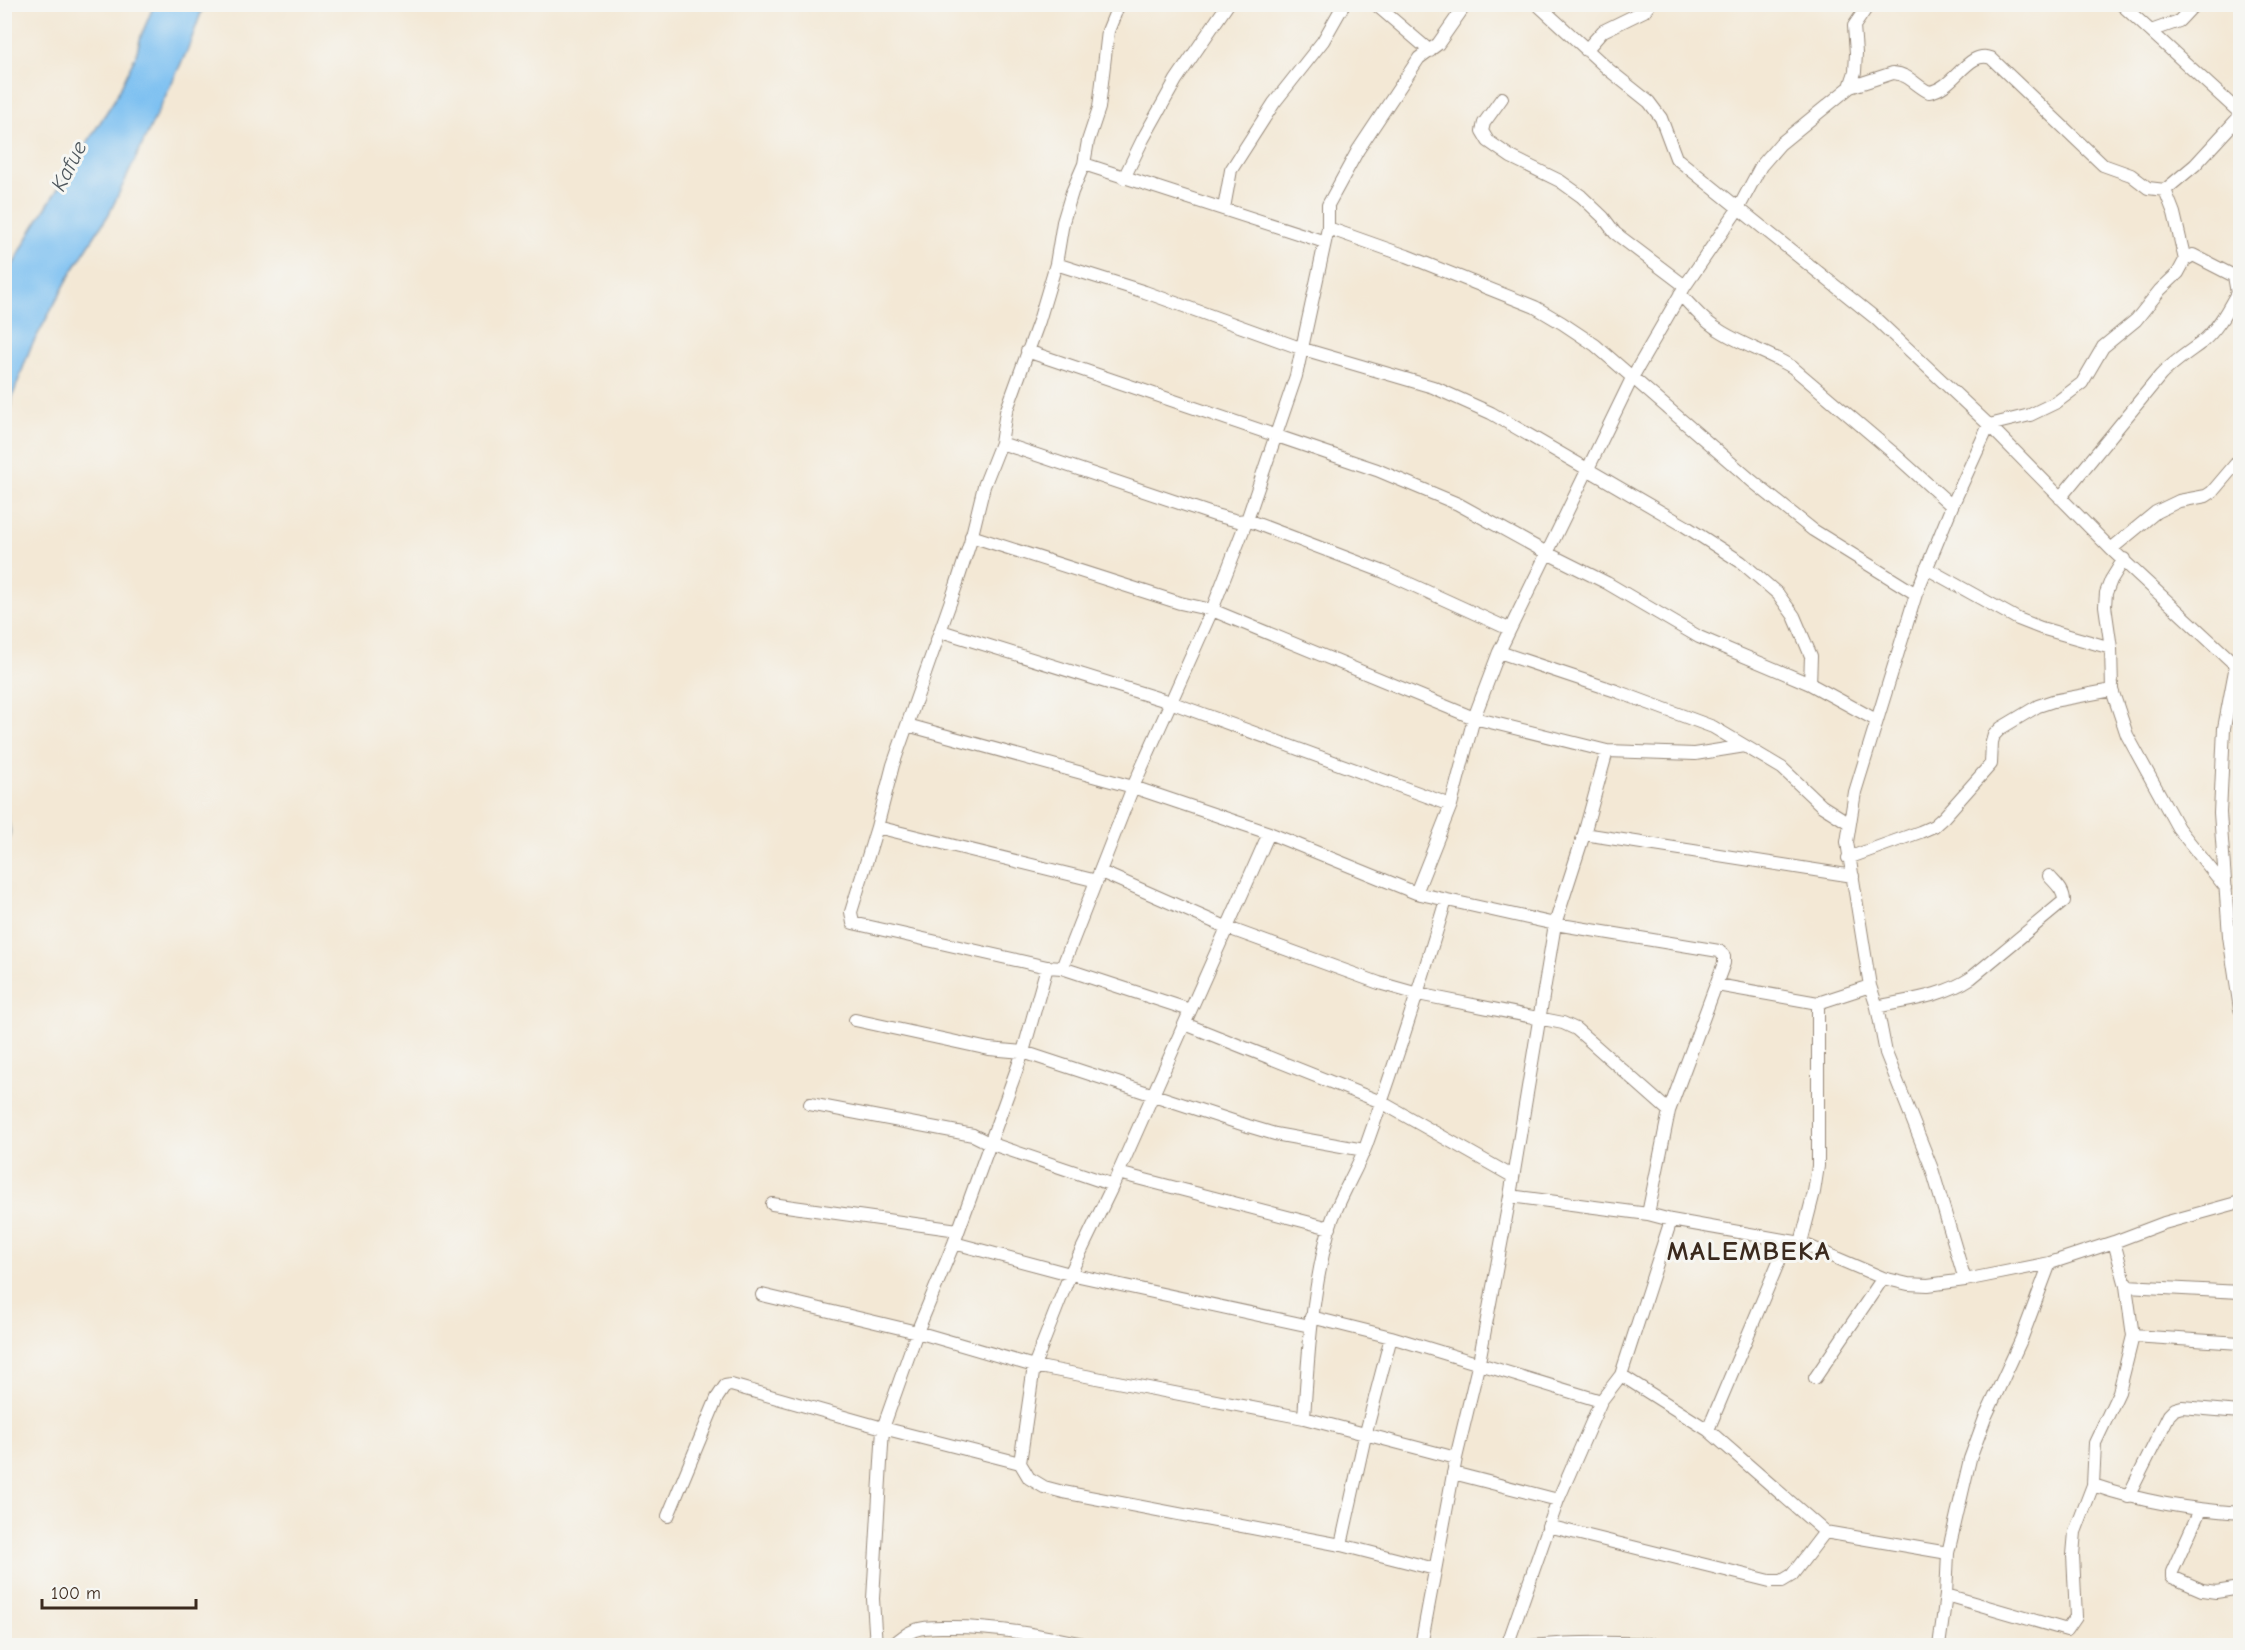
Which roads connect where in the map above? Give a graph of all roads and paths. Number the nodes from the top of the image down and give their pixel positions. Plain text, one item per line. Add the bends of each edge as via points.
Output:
1 (1119, 4) edge
2 (1228, 4) edge
3 (1344, 4) edge
4 (1375, 4) edge
5 (1466, 4) edge
6 (1537, 4) edge
7 (1650, 4) edge
8 (1869, 4) edge
9 (2121, 4) edge
10 (2194, 4) edge
11 (2151, 31) junction
12 (1586, 50) junction
13 (1430, 51) junction
14 (1850, 87) junction
15 (1502, 98) dead end
16 (2241, 114) edge
17 (1084, 164) junction
18 (1124, 178) junction
19 (2165, 190) junction
20 (1224, 208) junction
21 (1738, 209) junction
22 (1328, 228) junction
23 (1325, 242) junction
24 (2185, 260) junction
25 (1056, 264) junction
26 (1683, 290) junction
27 (1303, 349) junction
28 (1027, 351) junction
29 (1632, 376) junction
30 (1989, 425) junction
31 (1275, 435) junction
32 (1002, 443) junction
33 (2241, 459) edge
34 (1587, 467) junction
35 (2060, 498) junction
36 (1952, 506) junction
37 (1247, 520) junction
38 (971, 536) junction
39 (2111, 549) junction
40 (1547, 553) junction
41 (2124, 559) junction
42 (1926, 568) junction
43 (1916, 594) junction
44 (1212, 610) junction
45 (1509, 629) junction
46 (941, 631) junction
47 (2111, 648) junction
48 (1499, 652) junction
49 (2238, 667) edge
50 (1810, 684) junction
51 (2112, 690) junction
52 (1170, 702) junction
53 (1474, 718) junction
54 (1876, 720) junction
55 (908, 725) junction
56 (1745, 746) junction
57 (1607, 751) junction
58 (1133, 787) junction
59 (1451, 805) junction
60 (1849, 823) junction
61 (877, 827) junction
62 (1269, 833) junction
63 (1584, 834) junction
64 (1848, 858) junction
65 (1099, 876) junction
66 (1853, 876) junction
67 (2049, 876) dead end
68 (2226, 888) junction
69 (1416, 893) junction
70 (1446, 900) junction
71 (1555, 924) junction
72 (1228, 928) junction
73 (2235, 934) edge
74 (1047, 967) junction
75 (1062, 968) junction
76 (1717, 985) junction
77 (1870, 986) junction
78 (1418, 994) junction
79 (1818, 1003) junction
80 (1877, 1007) junction
81 (2241, 1009) edge
82 (1190, 1010) junction
83 (1538, 1019) junction
84 (855, 1020) dead end
85 (1185, 1024) junction
86 (1023, 1052) junction
87 (1152, 1095) junction
88 (1381, 1102) junction
89 (810, 1104) dead end
90 (1669, 1111) junction
91 (989, 1143) junction
92 (1364, 1150) junction
93 (1512, 1176) junction
94 (1116, 1179) junction
95 (1510, 1196) junction
96 (2241, 1202) edge
97 (772, 1204) dead end
98 (1648, 1214) junction
99 (1671, 1220) junction
100 (1330, 1227) junction
101 (958, 1230) junction
102 (1787, 1242) junction
103 (2114, 1242) junction
104 (954, 1243) junction
105 (1801, 1244) junction
106 (2049, 1263) junction
107 (1070, 1274) junction
108 (1883, 1278) junction
109 (1965, 1280) junction
110 (2126, 1286) junction
111 (2241, 1292) edge
112 (762, 1295) dead end
113 (1310, 1321) junction
114 (917, 1332) junction
115 (2133, 1336) junction
116 (1391, 1337) junction
117 (2241, 1343) edge
118 (1479, 1362) junction
119 (1034, 1366) junction
120 (1621, 1375) junction
121 (1815, 1378) dead end
122 (1601, 1401) junction
123 (2241, 1412) edge
124 (1304, 1418) junction
125 (883, 1428) junction
126 (1708, 1430) junction
127 (1365, 1436) junction
128 (1456, 1458) junction
129 (1020, 1462) junction
130 (1453, 1473) junction
131 (2093, 1485) junction
132 (2128, 1497) junction
133 (1558, 1500) junction
134 (2200, 1510) junction
135 (2241, 1513) edge
136 (668, 1516) dead end
137 (1548, 1526) junction
138 (1826, 1532) junction
139 (1341, 1545) junction
140 (1948, 1553) junction
141 (1435, 1569) junction
142 (2241, 1588) edge
143 (1946, 1595) junction
144 (876, 1646) edge
145 (892, 1646) edge
146 (1093, 1646) edge
147 (1421, 1646) edge
148 (1507, 1646) edge
149 (1530, 1646) edge
150 (1679, 1646) edge
151 (1939, 1646) edge

1 - 17 street via 1108,31 1099,108
2 - 18 street via 1176,80
3 - 20 street via 1323,41 1274,103 1232,170
4 - 13 street
5 - 13 street
6 - 12 street
7 - 12 street via 1644,11 1603,31
8 - 14 street via 1855,23 1855,72
9 - 11 street
10 - 11 street via 2179,21
11 - 16 street
12 - 21 street via 1649,102 1661,118 1676,158
13 - 22 street via 1419,58 1358,150 1328,205
14 - 19 street via 1893,73 1935,92 1947,86 1978,56 1986,56 2103,165 2131,175 2148,188
14 - 21 street via 1780,144 1753,179
15 - 26 street via 1484,123 1482,131 1488,141 1581,196 1615,233
16 - 19 street via 2195,165
17 - 18 street
17 - 25 street via 1066,212
18 - 20 street
19 - 24 street
20 - 23 street
21 - 26 street
21 - 30 street via 1874,317
22 - 23 street
22 - 29 street via 1535,307 1595,345
23 - 27 street
24 - 30 street via 2136,320 2103,347 2082,383 2057,402 2030,415
24 - 35 street via 2193,255 2234,276 2237,293 2223,319 2160,376
25 - 27 street
25 - 28 street
26 - 29 street
26 - 36 street via 1700,315 1719,331 1792,367
27 - 31 street
27 - 34 street via 1432,387 1491,413
28 - 31 street
28 - 32 street via 1006,412
29 - 34 street
29 - 43 street via 1813,530
30 - 35 street
30 - 36 street
31 - 37 street
31 - 40 street via 1377,470 1458,504
32 - 37 street via 1215,516
32 - 38 street via 984,486
33 - 39 street via 2212,492 2156,512
34 - 40 street
34 - 50 street via 1741,562 1778,594 1794,616 1811,656
35 - 39 street
36 - 42 street
37 - 44 street
37 - 45 street via 1384,572
38 - 44 street
38 - 46 street
39 - 41 street
40 - 45 street
40 - 50 street via 1699,637
41 - 47 street via 2106,592
41 - 49 street
42 - 43 street
42 - 47 street via 2026,622
43 - 54 street
44 - 52 street
44 - 53 street
45 - 48 street
46 - 52 street
46 - 55 street
47 - 51 street
48 - 53 street
48 - 56 street via 1713,727
49 - 68 street via 2224,728 2220,803
50 - 54 street
51 - 64 street via 2038,706 2001,728 1992,742 1991,764 1944,817 1920,832
51 - 68 street via 2127,735 2178,828
52 - 58 street
52 - 59 street
53 - 57 street
53 - 59 street
54 - 60 street
55 - 58 street
55 - 61 street
56 - 57 street via 1695,754
56 - 60 street via 1782,768 1822,806
57 - 63 street
58 - 62 street
58 - 65 street
59 - 69 street
60 - 64 street
61 - 65 street
61 - 74 street via 851,912 853,923
62 - 69 street
62 - 72 street
63 - 66 street
63 - 71 street
64 - 66 street
65 - 72 street
65 - 75 street
66 - 77 street
67 - 80 street via 2060,888 2064,902 1971,978 1946,991
68 - 73 street
69 - 70 street
70 - 71 street
70 - 78 street
71 - 76 street via 1719,951 1724,963
71 - 83 street
72 - 78 street
72 - 82 street
73 - 81 street
74 - 75 street
74 - 86 street
75 - 82 street
76 - 79 street
76 - 90 street
77 - 79 street
77 - 80 street
78 - 83 street
78 - 88 street
79 - 105 street via 1818,1166
80 - 109 street via 1886,1053 1932,1169
82 - 85 street
83 - 90 street via 1576,1029
83 - 93 street
84 - 86 street via 989,1049
85 - 87 street
85 - 88 street
86 - 87 street
86 - 91 street
87 - 92 street via 1275,1134
87 - 94 street
88 - 92 street
88 - 93 street
89 - 91 street via 957,1131
90 - 98 street
91 - 94 street
91 - 101 street
92 - 100 street
93 - 95 street
94 - 100 street
94 - 107 street
95 - 98 street
95 - 118 street
96 - 103 street via 2164,1223
97 - 101 street
98 - 99 street
99 - 102 street
99 - 120 street
100 - 113 street
101 - 104 street
102 - 105 street
102 - 126 street
103 - 106 street
103 - 110 street
104 - 107 street
104 - 114 street
105 - 108 street
106 - 109 street
106 - 140 street via 1970,1459
107 - 113 street
107 - 119 street
108 - 109 street via 1928,1285
108 - 121 street
110 - 111 street
110 - 115 street
112 - 114 street
113 - 116 street
113 - 124 street
114 - 119 street
114 - 125 street
115 - 117 street
115 - 131 street via 2119,1392 2095,1443
116 - 118 street
116 - 127 street
118 - 122 street
118 - 128 street
119 - 124 street
119 - 129 street
120 - 122 street
120 - 126 street
122 - 133 street
123 - 132 street via 2175,1409
124 - 127 street
125 - 129 street
125 - 136 street via 725,1386
125 - 144 street via 873,1599
126 - 138 street
127 - 128 street
127 - 139 street
128 - 130 street
129 - 139 street via 1029,1478 1063,1492
130 - 133 street
130 - 141 street
131 - 132 street
131 - 143 street via 2075,1532 2076,1617 2067,1630
132 - 134 street
133 - 137 street
134 - 135 street
134 - 142 street via 2172,1578 2202,1590
137 - 138 street via 1770,1581 1782,1581 1792,1575
137 - 148 street
138 - 140 street
139 - 141 street
140 - 143 street
141 - 147 street
143 - 151 street
145 - 146 street via 917,1629 973,1627 1019,1631
149 - 150 street via 1606,1641

